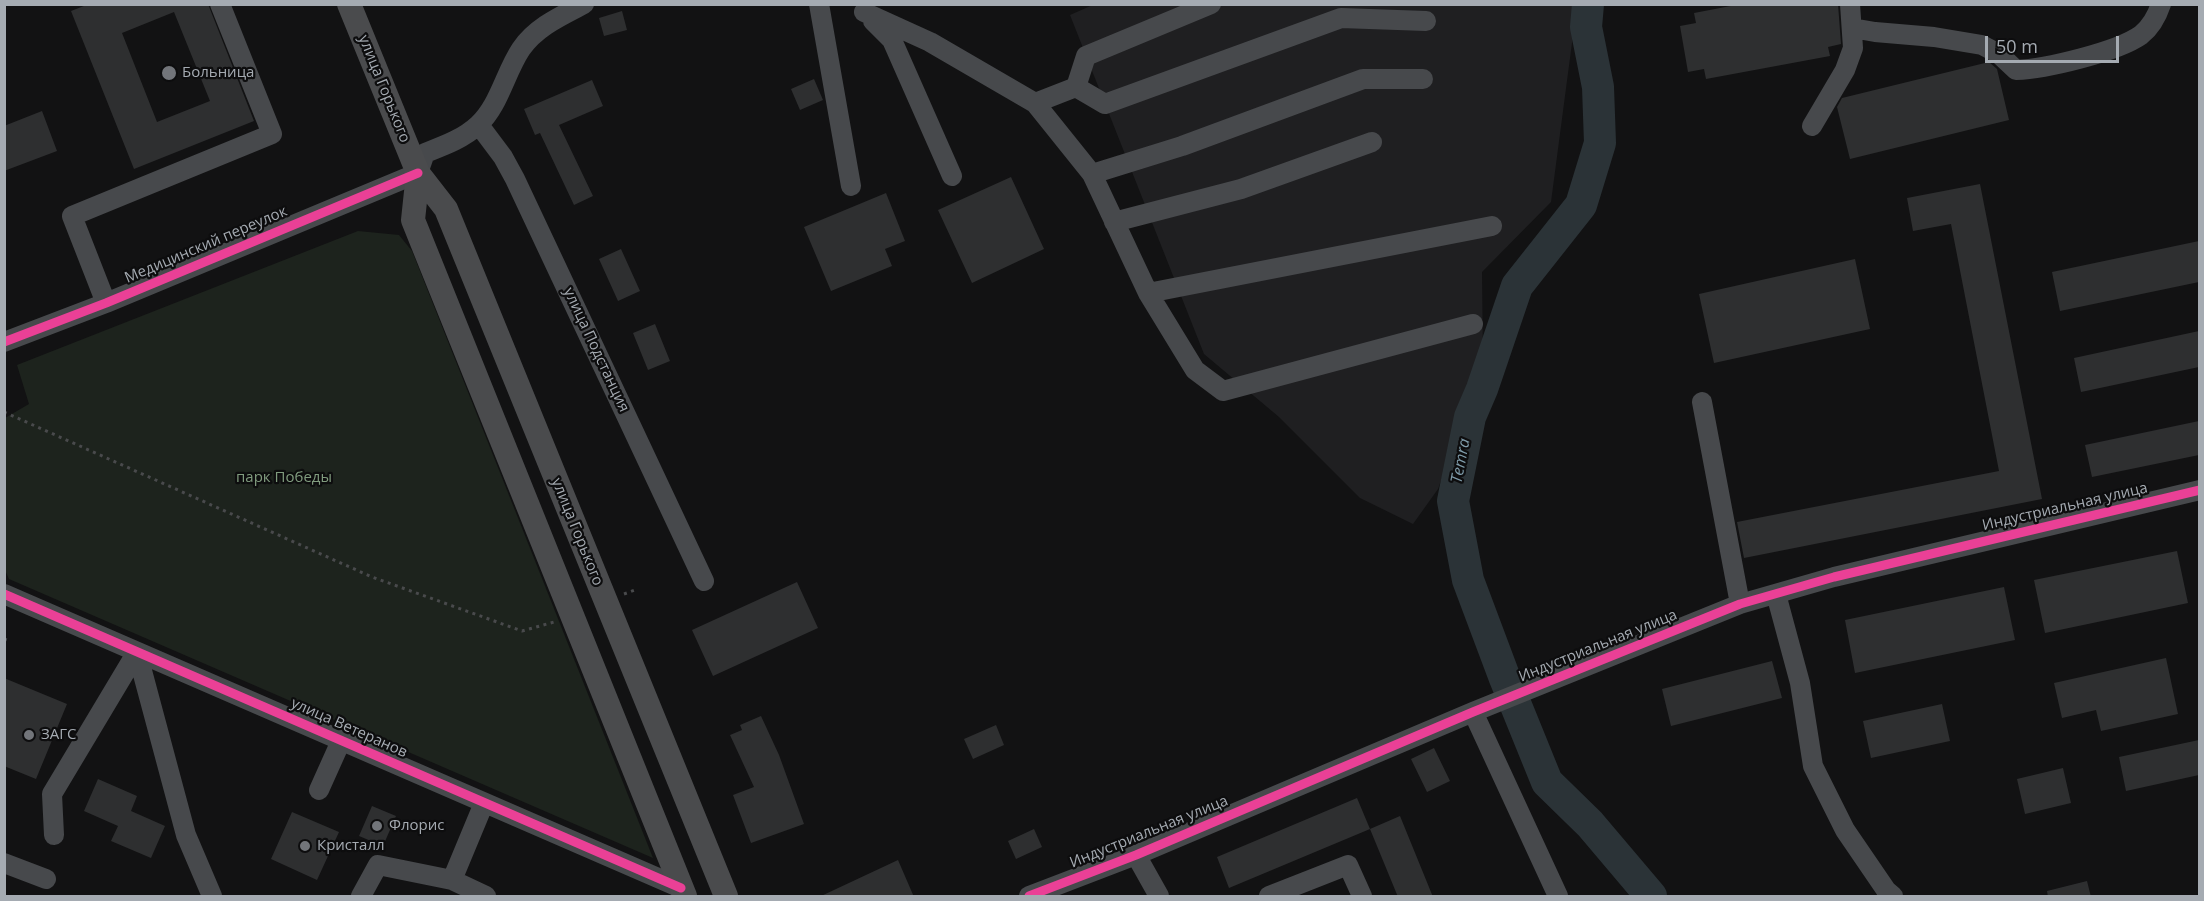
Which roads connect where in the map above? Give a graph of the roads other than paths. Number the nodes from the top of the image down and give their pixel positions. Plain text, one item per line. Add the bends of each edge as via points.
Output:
1 (220, 4) edge
2 (350, 4) edge
3 (584, 4) edge
4 (819, 4) edge
5 (1210, 4) edge
6 (1850, 4) edge
7 (2161, 4) edge
8 (860, 8) edge
9 (1426, 21) dead end
10 (1852, 28) junction
11 (1423, 79) dead end
12 (1076, 87) junction
13 (1035, 103) junction
14 (478, 125) junction
15 (1812, 126) dead end
16 (1372, 142) dead end
17 (418, 173) junction
18 (1092, 174) junction
19 (952, 176) dead end
20 (850, 186) dead end
21 (1114, 222) junction
22 (1492, 226) dead end
23 (1148, 293) junction
24 (106, 303) junction
25 (1473, 324) dead end
26 (4, 342) edge
27 (1702, 402) dead end
28 (2199, 490) edge
29 (704, 581) dead end
30 (4, 594) edge
31 (1776, 594) junction
32 (1740, 604) junction
33 (137, 652) junction
34 (1473, 712) junction
35 (340, 741) junction
36 (319, 790) dead end
37 (484, 803) junction
38 (54, 835) dead end
39 (1136, 855) junction
40 (4, 863) edge
41 (46, 879) dead end
42 (452, 880) junction
43 (683, 892) edge
44 (212, 897) edge
45 (361, 897) edge
46 (486, 897) edge
47 (726, 897) edge
48 (1029, 897) edge
49 (1160, 897) edge
50 (1269, 897) edge
51 (1362, 897) edge
52 (1558, 897) edge
53 (1893, 897) edge

1 - 24 street via 272,134 72,216
2 - 17 main road, улица Горького
3 - 14 street via 546,23 521,48
4 - 20 street
5 - 12 street via 1086,56
6 - 10 street
7 - 10 street via 2157,17 2142,34 2121,46 2038,69 2016,70 1982,45
8 - 13 street via 930,42
8 - 19 street via 892,40
9 - 12 street via 1341,18 1105,104
10 - 15 street via 1853,48 1845,70
11 - 18 street via 1363,79 1182,146
12 - 13 street
13 - 18 street
14 - 17 street via 458,139 425,153
14 - 29 street, улица Подстанция via 515,178
16 - 21 street via 1241,189
17 - 24 street, Медицинский переулок
17 - 43 main road, улица Горького via 413,220
17 - 47 main road, улица Горького via 446,209
18 - 21 street
21 - 23 street
22 - 23 street
23 - 25 street via 1195,370 1223,391
24 - 26 street, Медицинский переулок
27 - 32 street
28 - 31 street, Индустриальная улица
30 - 33 street, улица Ветеранов
31 - 32 street, Индустриальная улица
31 - 53 street via 1800,683 1813,766 1845,830
32 - 34 street, Индустриальная улица
33 - 35 street, улица Ветеранов
33 - 38 street via 52,794
33 - 44 street via 186,835
34 - 39 street, Индустриальная улица
34 - 52 street
35 - 36 street
35 - 37 street, улица Ветеранов
37 - 42 street
37 - 43 street, улица Ветеранов
39 - 48 street, Индустриальная улица
39 - 49 street
40 - 41 street
42 - 45 street via 378,865
42 - 46 street
50 - 51 street via 1348,865

